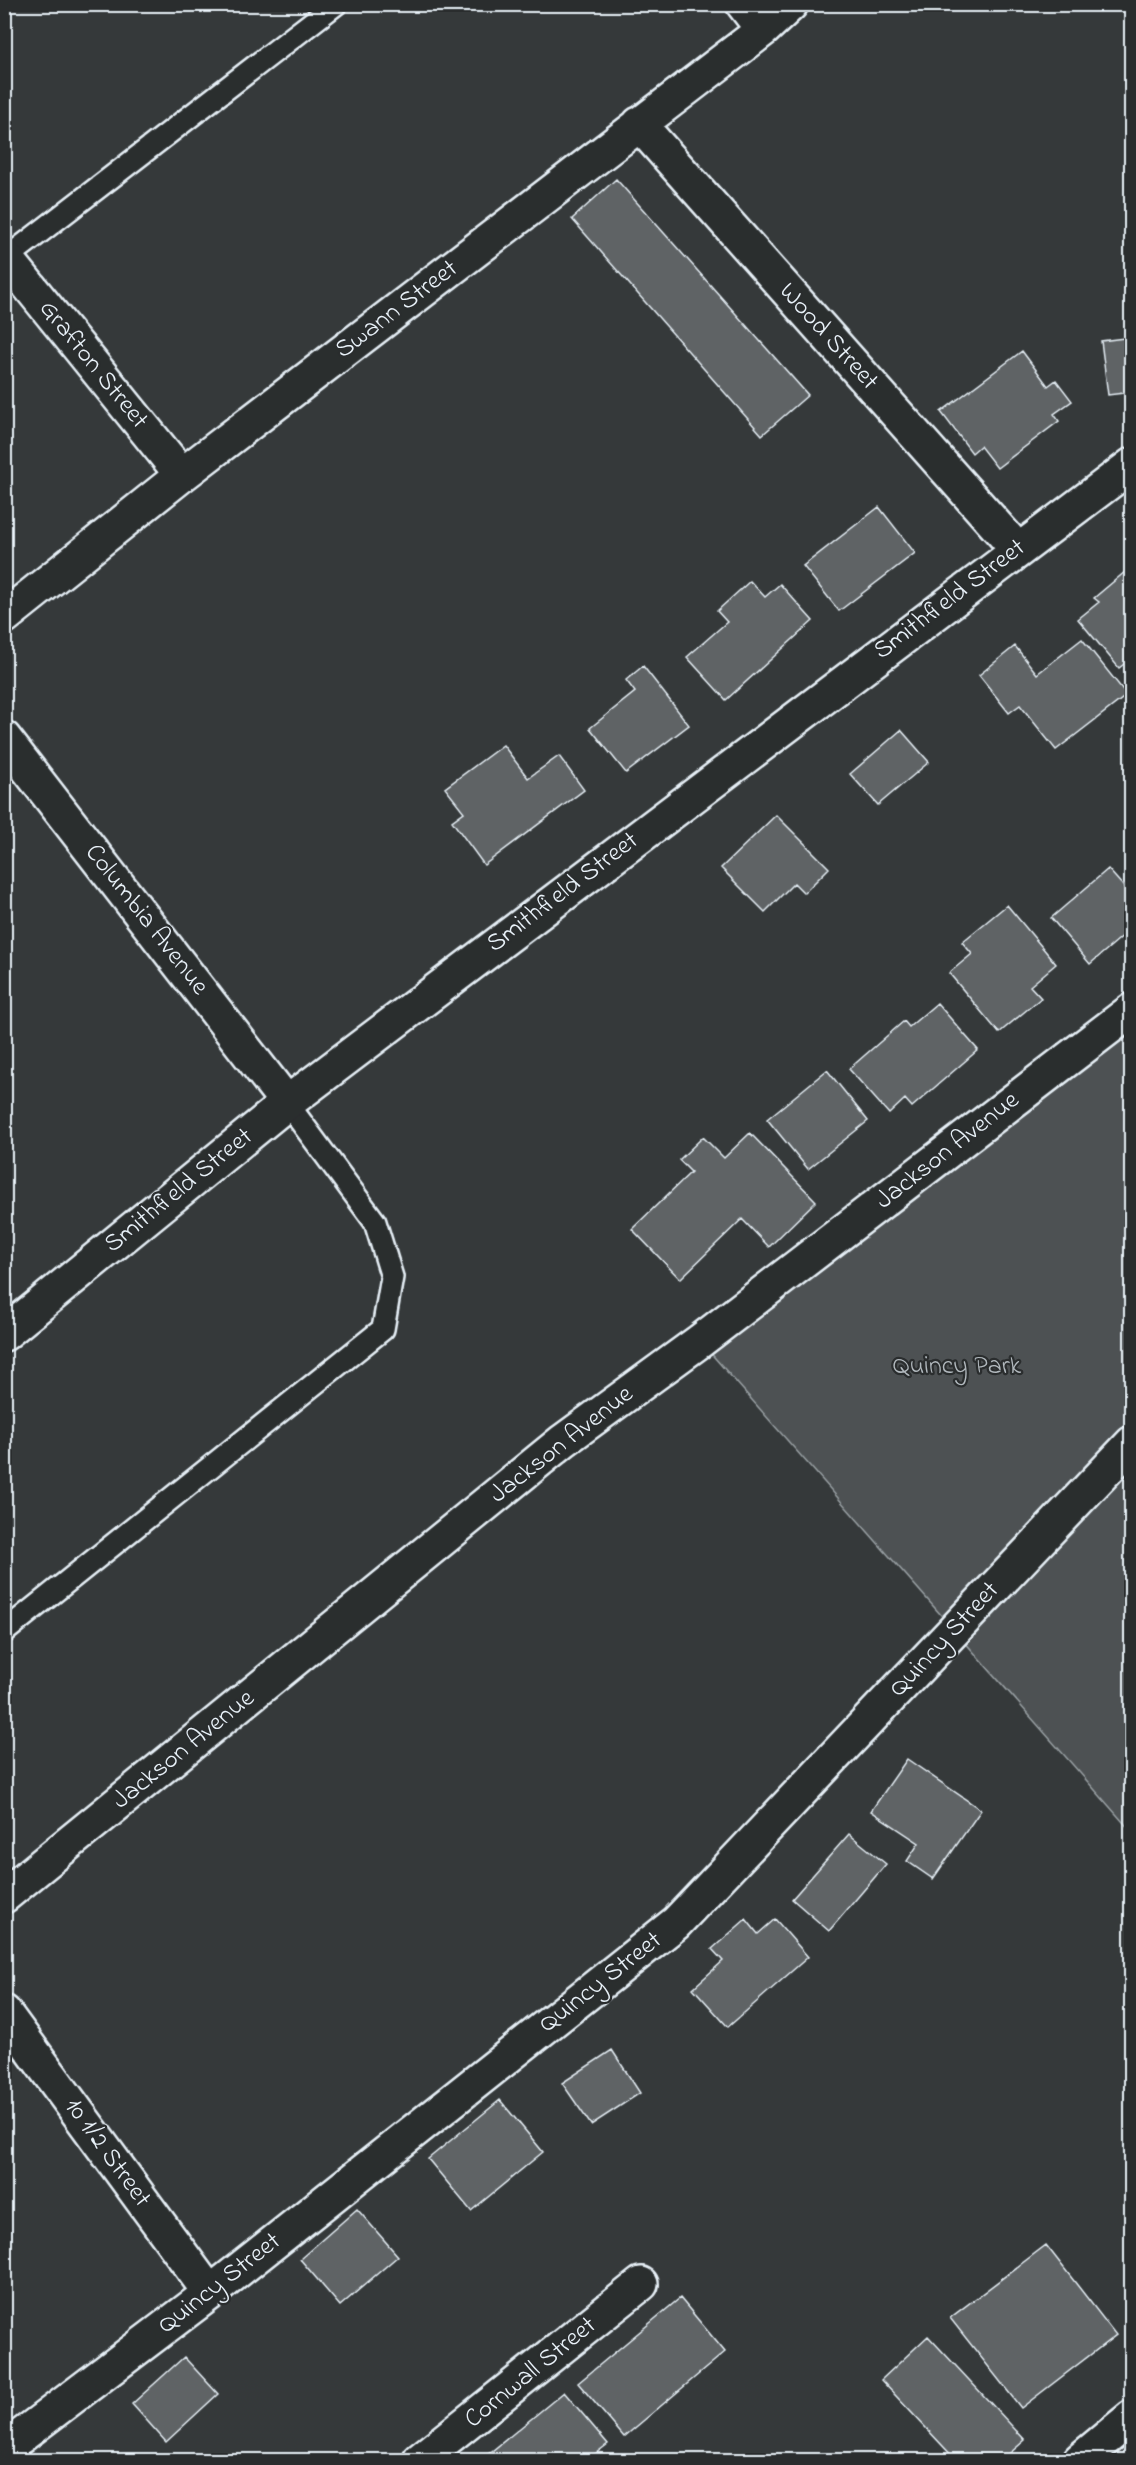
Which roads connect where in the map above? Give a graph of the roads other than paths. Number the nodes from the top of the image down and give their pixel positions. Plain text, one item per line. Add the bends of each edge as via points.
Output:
1 (336, 4) edge
2 (743, 4) edge
3 (792, 4) edge
4 (763, 30) junction
5 (639, 124) junction
6 (5, 258) edge
7 (1131, 465) edge
8 (182, 475) junction
9 (1017, 549) junction
10 (4, 617) edge
11 (4, 738) edge
12 (1131, 1010) edge
13 (287, 1102) junction
14 (4, 1334) edge
15 (1131, 1443) edge
16 (4, 1632) edge
17 (4, 1896) edge
18 (4, 2012) edge
19 (641, 2284) dead end
20 (210, 2294) junction
21 (1131, 2417) edge
22 (4, 2449) edge
23 (420, 2460) edge
24 (1080, 2460) edge

1 - 6 lane
2 - 4 street
3 - 4 street, Swann Street
4 - 5 street, Swann Street
5 - 8 street, Swann Street
5 - 9 street, Wood Street
6 - 8 street, Grafton Street
7 - 9 street, Smithfield Street
8 - 10 street, Swann Street
9 - 13 street, Smithfield Street
11 - 13 street, Columbia Avenue
12 - 17 street, Jackson Avenue via 700,1341 563,1441
13 - 14 street, Smithfield Street
13 - 16 lane via 375,1222 392,1277 383,1329
15 - 20 street, Quincy Street via 676,1923
18 - 20 street, 10 1/2 Street
19 - 23 street, Cornwall Street
20 - 22 street, Quincy Street
21 - 24 street

